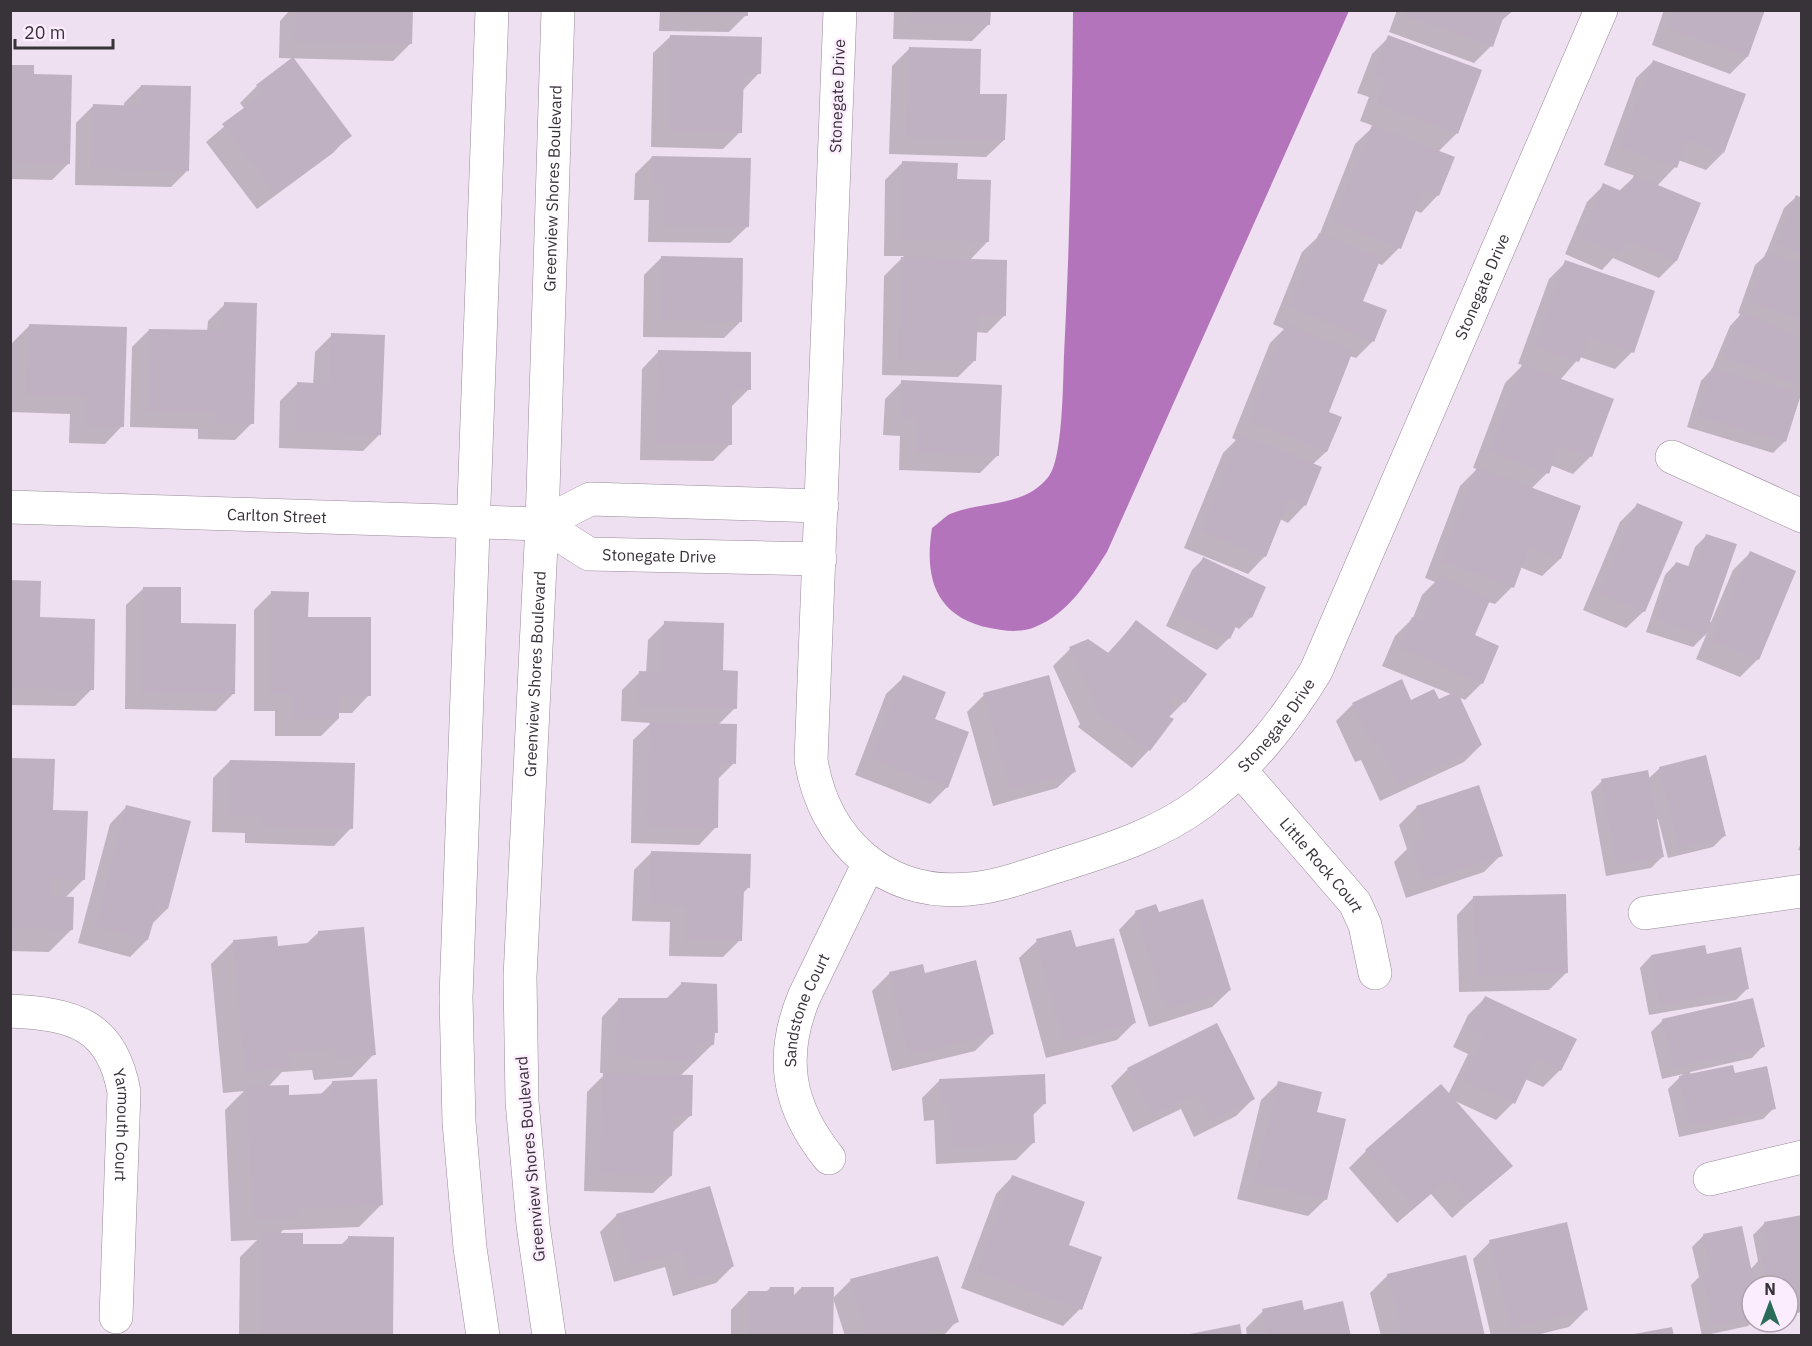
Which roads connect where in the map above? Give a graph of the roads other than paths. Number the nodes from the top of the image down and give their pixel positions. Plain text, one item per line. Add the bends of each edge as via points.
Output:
1 (492, 10) edge
2 (558, 10) edge
3 (840, 10) edge
4 (1601, 10) edge
5 (1672, 457) dead end
6 (822, 506) junction
7 (10, 507) edge
8 (1802, 516) edge
9 (472, 521) junction
10 (542, 524) junction
11 (820, 559) junction
12 (1241, 771) junction
13 (869, 863) junction
14 (1800, 896) edge
15 (1645, 913) dead end
16 (1375, 973) dead end
17 (10, 1011) edge
18 (1802, 1157) edge
19 (829, 1158) dead end
20 (1710, 1179) dead end
21 (116, 1317) dead end
22 (483, 1335) edge
23 (549, 1335) edge

1 - 9 street
2 - 10 street, Greenview Shores Boulevard
3 - 6 street, Stonegate Drive
4 - 12 street, Stonegate Drive via 1316,671 1284,723
5 - 8 street
6 - 10 street via 590,499
6 - 11 street, Stonegate Drive
7 - 9 street, Carlton Street
9 - 10 street, Carlton Street
9 - 22 street via 456,997 459,1122 470,1248
10 - 11 street, Stonegate Drive via 589,554
10 - 23 street, Greenview Shores Boulevard via 520,977 522,1101 533,1225
11 - 13 street, Stonegate Drive via 814,776 836,828
12 - 13 street, Stonegate Drive via 1199,805 1153,832 1105,852 992,885 946,890 921,887
12 - 16 street, Little Rock Court via 1355,903 1365,925
13 - 19 street, Sandstone Court via 804,997 794,1020 790,1044 793,1093 801,1117
14 - 15 street
17 - 21 street, Yarmouth Court via 46,1012 90,1028 108,1045 120,1067 124,1092
18 - 20 street

